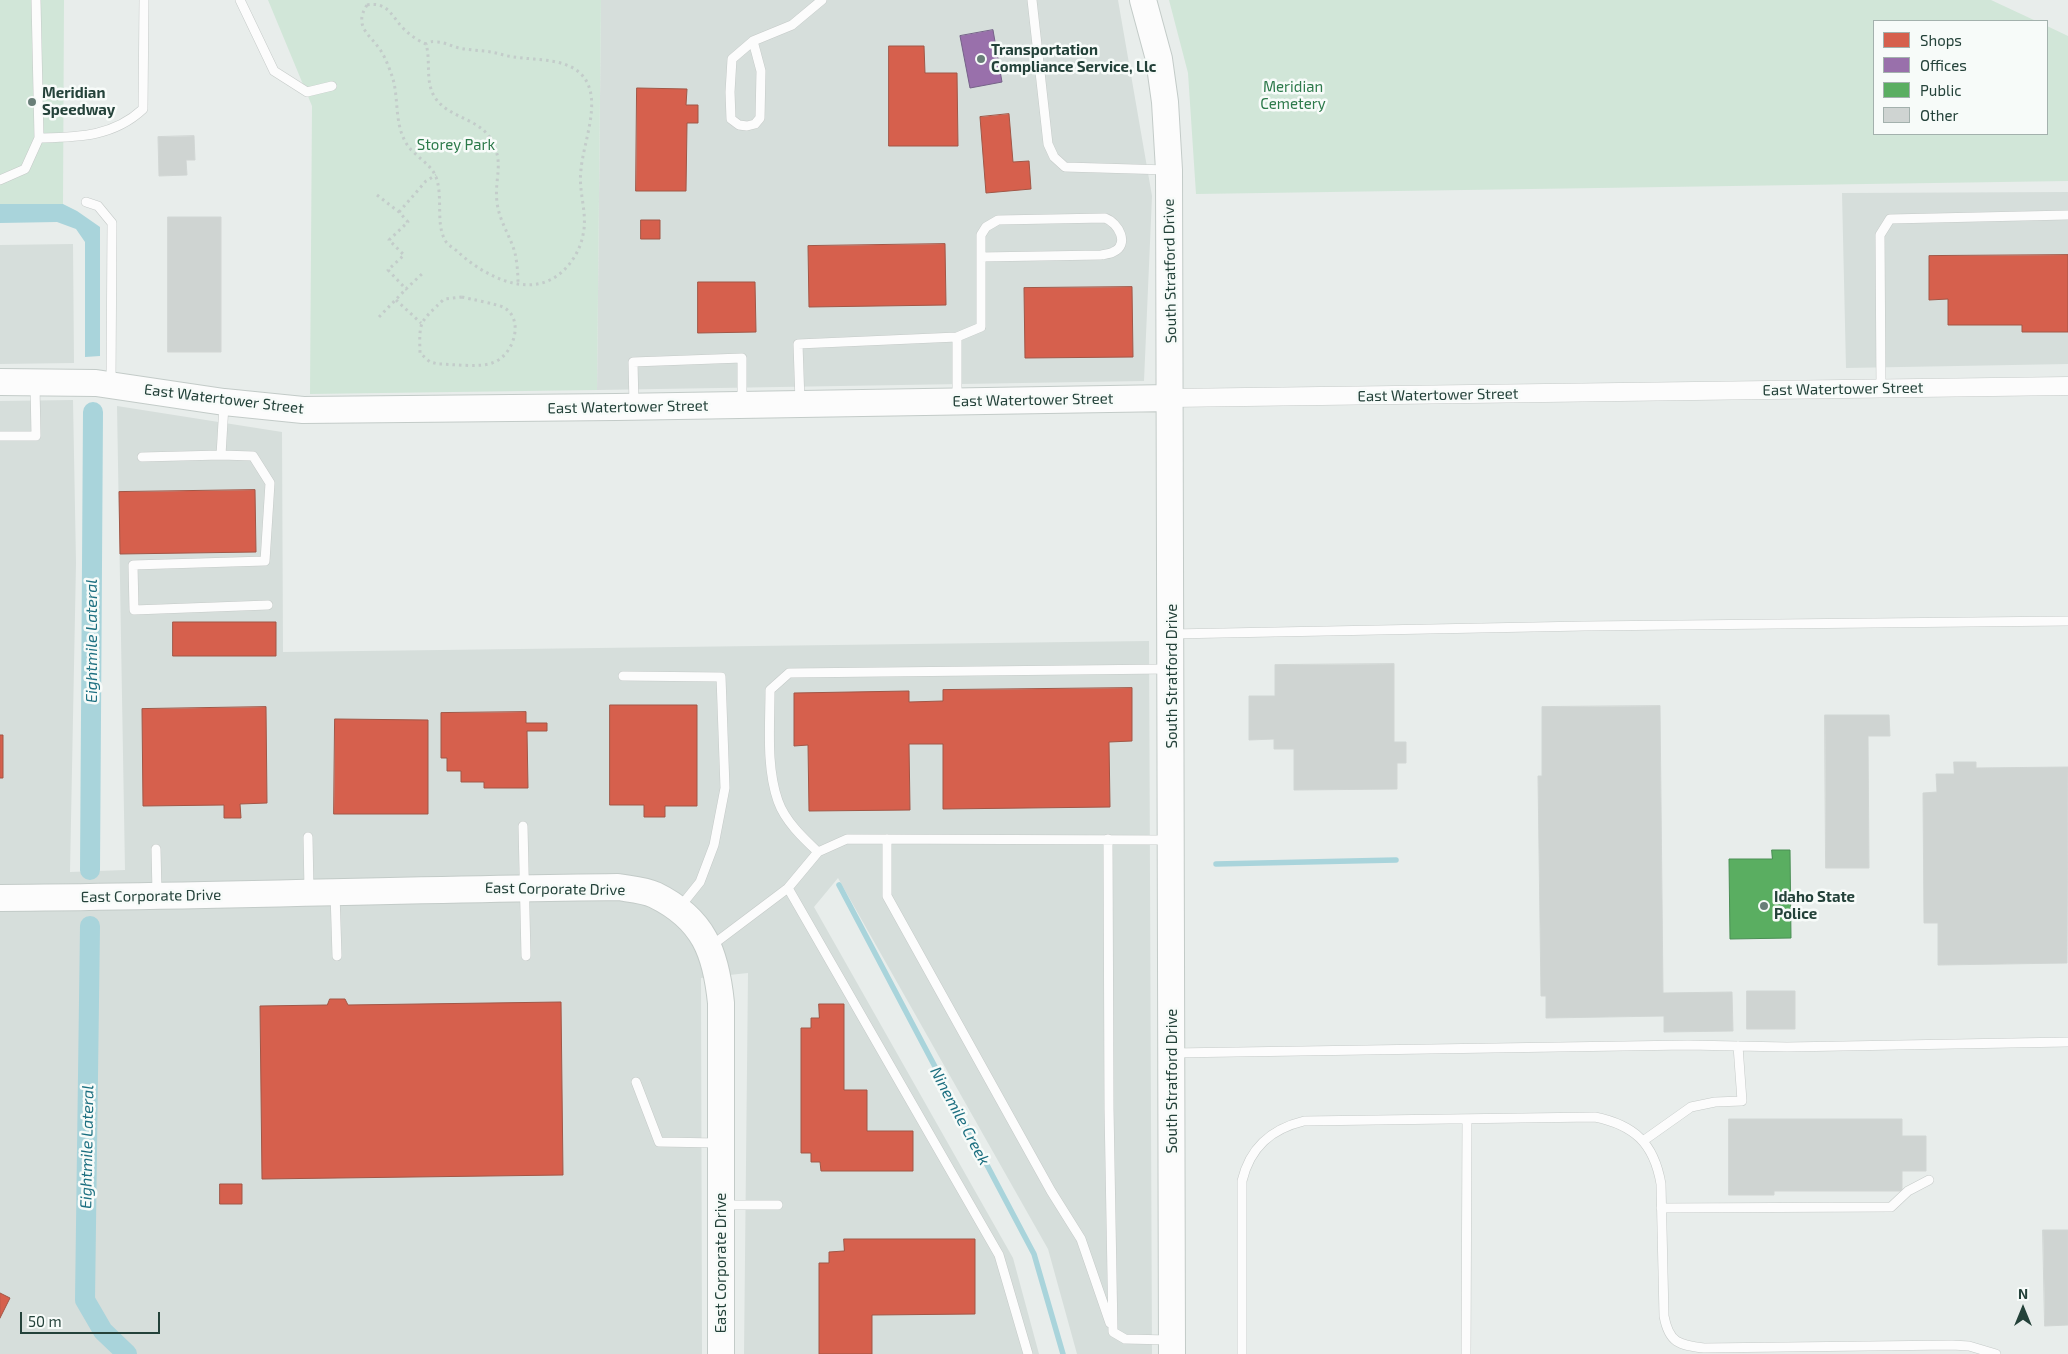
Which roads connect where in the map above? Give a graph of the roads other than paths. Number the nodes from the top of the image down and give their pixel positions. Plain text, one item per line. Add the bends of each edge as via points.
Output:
1 (36, 0) edge
2 (144, 0) edge
3 (240, 0) edge
4 (822, 0) edge
5 (1032, 0) edge
6 (1143, 0) edge
7 (753, 41) junction
8 (332, 86) dead end
9 (39, 138) junction
10 (1169, 170) junction
11 (0, 180) edge
12 (86, 202) dead end
13 (2068, 215) edge
14 (981, 257) junction
15 (957, 337) junction
16 (36, 381) junction
17 (0, 382) edge
18 (111, 385) junction
19 (2068, 386) edge
20 (1881, 389) junction
21 (1171, 398) junction
22 (224, 402) junction
23 (957, 402) junction
24 (800, 404) junction
25 (742, 405) junction
26 (634, 407) junction
27 (0, 436) edge
28 (221, 456) junction
29 (142, 457) dead end
30 (268, 605) dead end
31 (2068, 621) edge
32 (1171, 634) junction
33 (1172, 669) junction
34 (623, 676) dead end
35 (523, 826) dead end
36 (308, 837) dead end
37 (887, 839) junction
38 (1108, 839) junction
39 (1172, 840) junction
40 (156, 848) dead end
41 (818, 852) junction
42 (524, 888) junction
43 (788, 888) junction
44 (335, 891) junction
45 (309, 892) junction
46 (157, 897) junction
47 (0, 898) edge
48 (678, 909) junction
49 (710, 947) junction
50 (337, 956) dead end
51 (526, 956) dead end
52 (2068, 1042) edge
53 (1738, 1046) junction
54 (1172, 1053) junction
55 (636, 1082) dead end
56 (1467, 1118) junction
57 (1643, 1141) junction
58 (720, 1142) junction
59 (1929, 1180) dead end
60 (720, 1206) junction
61 (778, 1206) dead end
62 (1661, 1208) junction
63 (1113, 1332) junction
64 (1172, 1347) edge
65 (1888, 1350) edge
66 (721, 1354) edge
67 (1028, 1354) edge
68 (1242, 1354) edge
69 (1466, 1354) edge
70 (1996, 1354) edge

1 - 9 lane
2 - 9 lane via 143,109 133,118 88,136
3 - 8 lane via 274,71 307,92
4 - 7 lane via 792,25
5 - 10 lane via 1048,144 1054,157 1065,168
6 - 10 street, South Stratford Drive via 1159,59 1166,102
7 - 7 lane via 732,59 731,119 747,126 760,118 761,71
9 - 11 lane via 25,169
10 - 21 street, South Stratford Drive
12 - 18 lane via 98,206 112,223
13 - 20 lane via 1890,219 1880,235
14 - 14 lane via 981,235 986,227 998,220 1105,218 1113,221 1120,230 1121,244 1115,252 1101,255
14 - 15 lane via 981,327
15 - 23 lane
15 - 24 lane via 798,344
16 - 17 street, East Watertower Street
16 - 18 street, East Watertower Street
16 - 27 lane via 36,436
18 - 22 street, East Watertower Street
19 - 20 street, East Watertower Street
20 - 21 street, East Watertower Street
21 - 23 street, East Watertower Street
21 - 32 street, South Stratford Drive
22 - 26 street, East Watertower Street via 336,410
22 - 28 lane
23 - 24 street, East Watertower Street
24 - 25 street, East Watertower Street
25 - 26 street, East Watertower Street
25 - 26 lane via 742,358 633,362
28 - 29 lane
28 - 30 lane via 253,456 270,483 265,562 133,565 134,610
31 - 32 lane
32 - 33 street, South Stratford Drive
33 - 39 street, South Stratford Drive
33 - 41 lane via 789,673 770,690 771,762 778,802 796,830
34 - 48 lane via 721,677 725,788 714,845 700,882
35 - 42 lane
36 - 45 lane
37 - 38 lane
37 - 41 lane via 847,839
37 - 63 lane via 887,896 1081,1240
38 - 39 lane
38 - 63 lane
39 - 54 street, South Stratford Drive
40 - 46 lane
41 - 43 lane
42 - 44 street, East Corporate Drive
42 - 48 street, East Corporate Drive via 618,887 654,894
42 - 51 lane
43 - 49 lane
43 - 67 lane via 999,1255
44 - 45 street, East Corporate Drive
44 - 50 lane
45 - 46 street, East Corporate Drive
46 - 47 street, East Corporate Drive
48 - 49 street, East Corporate Drive
49 - 58 street, East Corporate Drive via 718,974 721,1004
52 - 53 lane
53 - 54 lane
53 - 57 lane via 1742,1101 1691,1107
54 - 64 street, South Stratford Drive
55 - 58 lane via 659,1142
56 - 57 lane via 1594,1117 1630,1129
56 - 68 lane via 1304,1121 1287,1125 1260,1142 1245,1168 1242,1181
56 - 69 lane
57 - 62 lane via 1658,1168
58 - 60 street, East Corporate Drive
59 - 62 lane via 1908,1191 1891,1207
60 - 61 lane
60 - 66 street, East Corporate Drive
62 - 65 lane via 1664,1316 1666,1330 1675,1342 1704,1348
63 - 64 lane via 1125,1339
65 - 70 lane via 1969,1346

